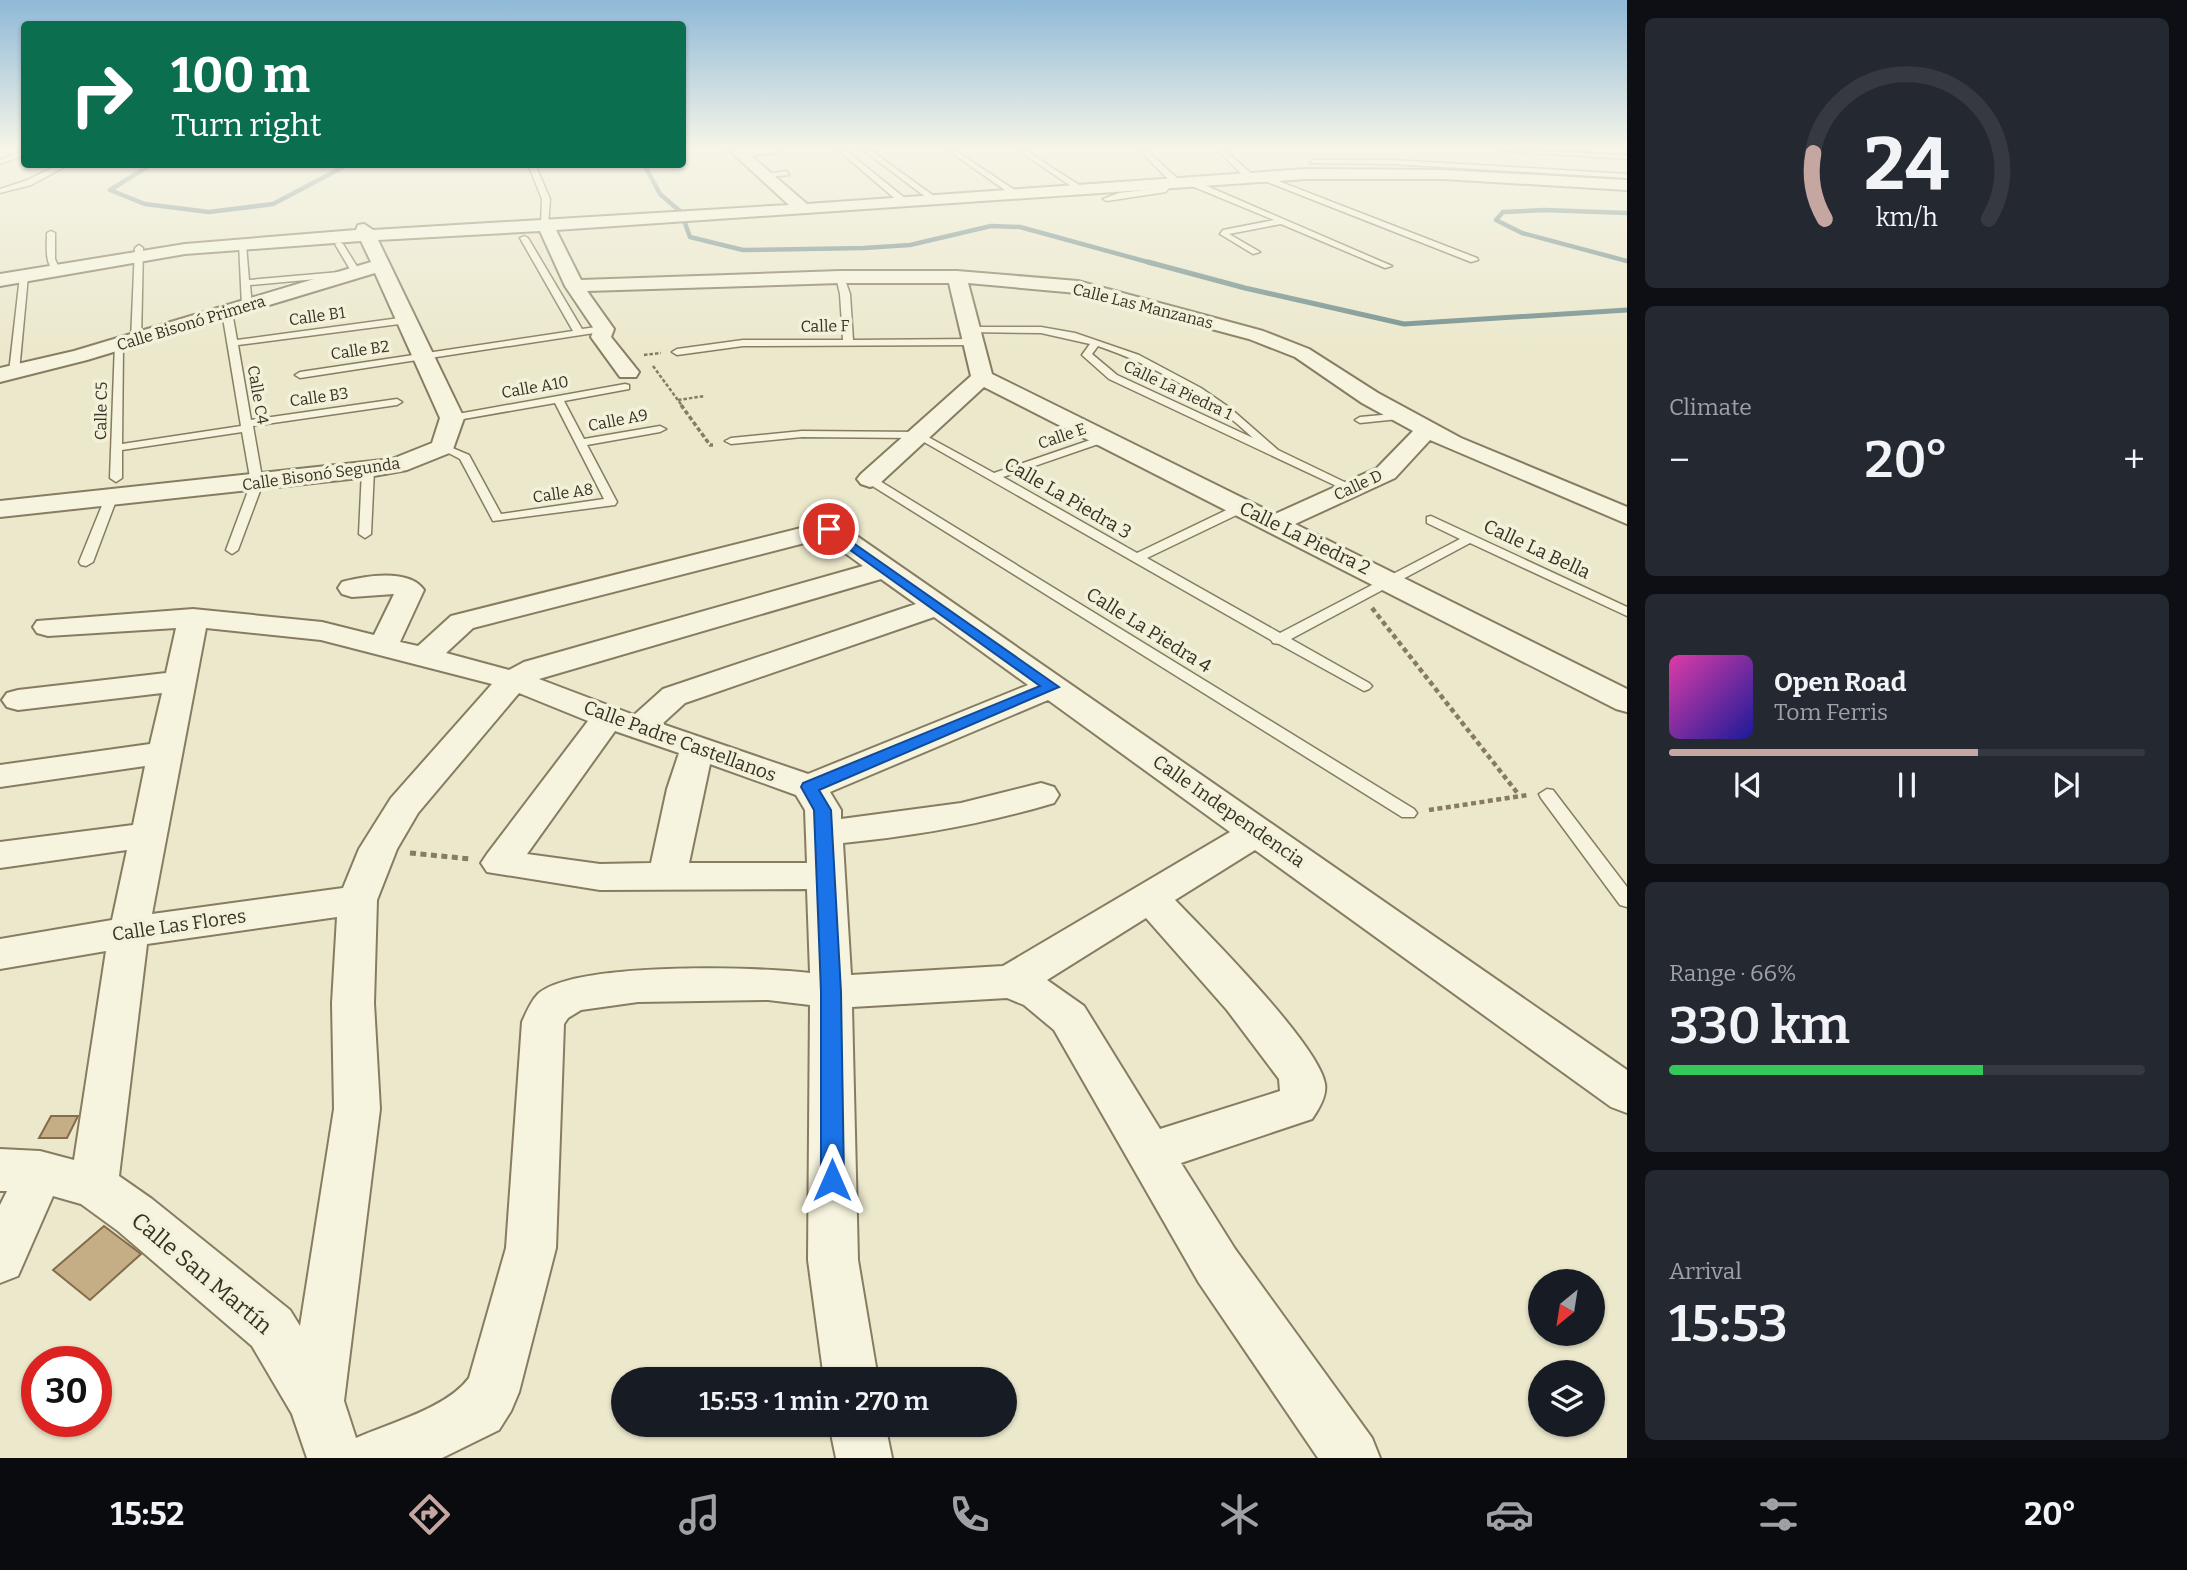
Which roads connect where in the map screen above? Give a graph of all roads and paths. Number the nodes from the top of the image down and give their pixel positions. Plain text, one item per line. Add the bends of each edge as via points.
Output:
1 (545, 217) edge
2 (673, 217) edge
3 (1271, 217) edge
4 (1362, 217) edge
5 (1282, 221) junction
6 (545, 224) junction
7 (366, 232) junction
8 (51, 233) dead end
9 (524, 238) dead end
10 (339, 244) dead end
11 (242, 245) junction
12 (139, 252) junction
13 (1256, 252) dead end
14 (1474, 260) dead end
15 (54, 264) junction
16 (382, 265) junction
17 (0, 266) edge
18 (1388, 266) dead end
19 (357, 273) junction
20 (24, 276) junction
21 (840, 277) junction
22 (957, 277) junction
23 (0, 280) edge
24 (246, 283) junction
25 (574, 286) junction
26 (247, 306) junction
27 (227, 312) junction
28 (407, 320) junction
29 (604, 329) junction
30 (579, 332) junction
31 (973, 336) junction
32 (848, 341) junction
33 (127, 342) junction
34 (233, 343) junction
35 (1095, 343) junction
36 (677, 352) dead end
37 (645, 355) dead end
38 (424, 357) junction
39 (7, 374) edge
40 (300, 375) dead end
41 (982, 377) junction
42 (626, 379) joint
43 (705, 396) dead end
44 (558, 399) junction
45 (397, 401) dead end
46 (678, 401) junction
47 (1404, 416) junction
48 (452, 418) junction
49 (1360, 420) dead end
50 (247, 426) junction
51 (660, 429) dead end
52 (1428, 429) junction
53 (919, 435) junction
54 (1103, 439) junction
55 (731, 441) joint
56 (581, 443) junction
57 (443, 447) junction
58 (116, 448) junction
59 (1275, 453) junction
60 (368, 471) junction
61 (993, 477) junction
62 (870, 479) joint
63 (257, 483) junction
64 (113, 488) junction
65 (1351, 488) junction
66 (1243, 507) junction
67 (0, 509) edge
68 (1627, 516) edge
69 (1431, 520) dead end
70 (1275, 524) junction
71 (365, 534) dead end
72 (1469, 539) junction
73 (232, 550) dead end
74 (1136, 558) junction
75 (86, 562) dead end
76 (885, 569) junction
77 (1392, 582) junction
78 (352, 587) dead end
79 (1363, 596) junction
80 (939, 606) junction
81 (1627, 612) edge
82 (193, 618) junction
83 (48, 627) dead end
84 (1278, 640) junction
85 (381, 646) junction
86 (424, 657) junction
87 (513, 680) junction
88 (180, 681) junction
89 (1364, 685) dead end
90 (1051, 687) junction
91 (18, 700) dead end
92 (1627, 702) edge
93 (624, 722) junction
94 (698, 748) junction
95 (166, 753) junction
96 (0, 776) edge
97 (809, 787) junction
98 (1547, 794) joint
99 (1041, 795) dead end
100 (1519, 795) junction
101 (1408, 813) joint
102 (1259, 831) junction
103 (823, 833) junction
104 (149, 835) junction
105 (378, 849) junction
106 (0, 855) edge
107 (500, 863) junction
108 (824, 876) junction
109 (667, 877) junction
110 (1150, 897) junction
111 (358, 900) junction
112 (1627, 900) edge
113 (129, 932) junction
114 (0, 954) edge
115 (1010, 982) junction
116 (831, 992) junction
117 (1627, 1094) edge
118 (1149, 1153) junction
119 (20, 1171) edge
120 (94, 1186) junction
121 (0, 1259) edge
122 (848, 1367) edge
123 (316, 1401) junction
124 (860, 1437) edge
125 (335, 1458) edge
126 (376, 1458) edge
127 (863, 1458) edge
128 (1352, 1458) edge

1 - 6 lane
2 - 6 street
3 - 5 lane
4 - 14 lane
5 - 13 lane via 1224,234
5 - 18 lane
6 - 7 street
6 - 25 street
7 - 11 street
7 - 12 street
7 - 16 street
8 - 15 lane
9 - 30 lane
10 - 19 lane
11 - 12 street
11 - 24 lane
12 - 15 street
12 - 33 lane, Calle C5
15 - 17 street
15 - 20 street
16 - 19 street, Calle Bisonó Primera
16 - 28 street
19 - 24 lane
19 - 26 street, Calle Bisonó Primera
20 - 23 street
20 - 39 lane
21 - 22 street, Calle Las Manzanas
21 - 25 street, Calle Las Manzanas
21 - 32 lane
22 - 31 street
22 - 47 street, Calle Las Manzanas via 1078,287 1256,335 1302,353
24 - 26 lane
25 - 29 street
26 - 27 street, Calle Bisonó Primera
27 - 33 street, Calle Bisonó Primera
27 - 34 lane, Calle C4
28 - 34 lane, Calle B1
28 - 38 street
29 - 30 lane, Calle B2
29 - 42 street via 601,337
30 - 38 lane, Calle B2
31 - 32 lane, Calle F
31 - 35 lane, Calle La Piedra 1 via 1039,330
31 - 41 street
32 - 36 lane, Calle F via 743,343
33 - 39 street, Calle Bisonó Primera
33 - 58 lane, Calle C5
34 - 50 lane, Calle C4
35 - 59 lane, Calle La Piedra 1 via 1198,391 1250,427
35 - 59 lane, Calle La Piedra 1 via 1087,355 1113,377
37 - 46 path
38 - 40 lane, Calle B2
38 - 48 street
41 - 53 street
41 - 54 street, Calle La Piedra 2
42 - 44 lane, Calle A10
43 - 46 path
44 - 48 lane, Calle A10
44 - 56 lane, Calle A8
45 - 50 lane, Calle B3
46 - 55 path via 710,445
47 - 49 lane
47 - 52 street, Calle Las Manzanas
48 - 57 street
50 - 58 lane, Calle B3
50 - 63 lane, Calle C4
51 - 56 lane, Calle A9
52 - 65 street, Calle D via 1386,473
52 - 68 street, Calle Las Manzanas
53 - 55 lane, Calle La Piedra 3 via 802,434
53 - 61 lane, Calle La Piedra 3
53 - 62 street
54 - 61 lane, Calle E
54 - 66 street, Calle La Piedra 2
56 - 57 lane, Calle A8 via 611,502 497,518 466,457
57 - 60 street, Calle Bisonó Segunda
58 - 64 lane, Calle C5
59 - 65 lane, Calle La Piedra 1
60 - 63 street, Calle Bisonó Segunda
60 - 71 lane
61 - 74 lane, Calle La Piedra 3
62 - 101 lane, Calle La Piedra 4
63 - 64 street, Calle Bisonó Segunda
63 - 73 lane
64 - 67 street, Calle Bisonó Segunda
64 - 75 lane
65 - 70 street, Calle D
66 - 70 street, Calle La Piedra 2
66 - 74 lane
69 - 72 lane, Calle La Bella
70 - 77 street, Calle La Piedra 2
72 - 77 lane
72 - 81 lane, Calle La Bella
74 - 84 lane, Calle La Piedra 3
76 - 80 street, Calle Independencia
76 - 86 street, Calle Independencia via 829,529 461,622
76 - 87 street via 535,669
77 - 79 lane
77 - 92 street, Calle La Piedra 2
78 - 85 street via 400,585 410,590
79 - 84 lane
79 - 100 path
80 - 90 street, Calle Independencia
80 - 93 street via 674,696
82 - 83 street, Calle Padre Castellanos
82 - 85 street, Calle Padre Castellanos via 322,631
82 - 88 street
84 - 89 lane, Calle La Piedra 3
85 - 86 street, Calle Padre Castellanos
86 - 87 street, Calle Padre Castellanos
87 - 93 street, Calle Padre Castellanos
87 - 105 street via 404,806
88 - 91 street
88 - 95 street
90 - 97 street
90 - 102 street, Calle Independencia
93 - 94 street, Calle Padre Castellanos
93 - 107 street
94 - 97 street, Calle Padre Castellanos
94 - 109 street
95 - 96 street
95 - 104 street
97 - 103 street via 823,810
98 - 100 path
98 - 112 lane
99 - 103 street via 928,822
100 - 101 path
102 - 110 street
102 - 117 street, Calle Independencia
103 - 108 street
104 - 106 street
104 - 113 street
105 - 107 path
105 - 111 street
107 - 109 street via 600,877
108 - 109 street
108 - 116 street
110 - 115 street
110 - 118 street via 1242,998 1300,1073 1304,1086 1296,1105
111 - 113 street, Calle Las Flores
111 - 123 street via 353,1003 357,1109
113 - 114 street, Calle Las Flores
113 - 120 street
115 - 116 street
115 - 118 street via 1039,994 1069,1018
116 - 122 street via 832,1260
116 - 126 street via 768,984 638,986 572,995 554,1006 543,1022 531,1248 492,1392 471,1415
118 - 128 street via 1217,1266
119 - 120 street, Calle San Martín
119 - 121 street
120 - 123 street, Calle San Martín via 271,1328
123 - 125 street, Calle San Martín
124 - 127 street

